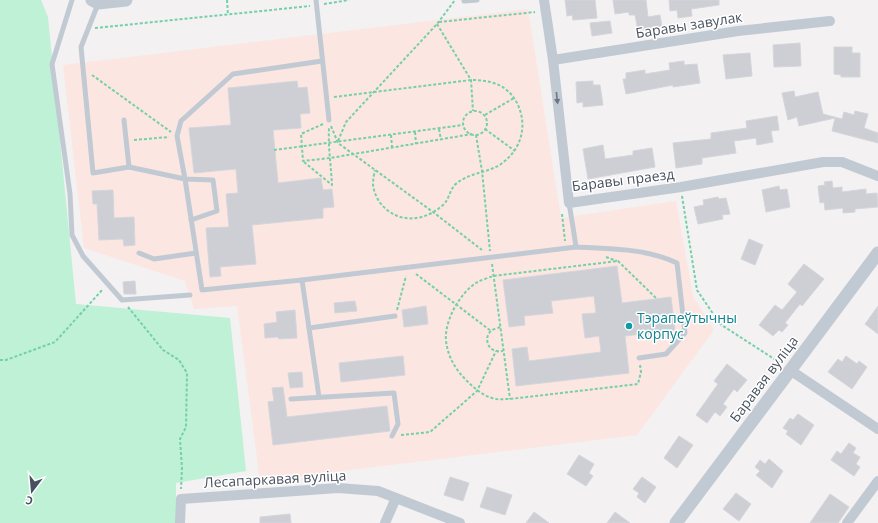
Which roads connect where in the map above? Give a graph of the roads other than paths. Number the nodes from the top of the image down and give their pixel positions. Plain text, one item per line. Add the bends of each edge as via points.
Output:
1 (72, 0) edge
2 (126, 0) edge
3 (477, 0) edge
4 (544, 0) edge
5 (464, 1) dead end
6 (95, 2) edge
7 (316, 3) edge
8 (830, 21) dead end
9 (552, 60) junction
10 (322, 61) junction
11 (124, 120) dead end
12 (329, 120) road end
13 (129, 167) junction
14 (878, 176) edge
15 (185, 179) junction
16 (569, 203) junction
17 (191, 220) junction
18 (576, 247) junction
19 (139, 253) dead end
20 (196, 253) junction
21 (878, 254) edge
22 (302, 280) junction
23 (190, 295) dead end
24 (395, 316) road end
25 (309, 328) junction
26 (639, 358) road end
27 (790, 370) junction
28 (319, 397) junction
29 (291, 399) dead end
30 (878, 429) edge
31 (392, 436) road end
32 (878, 481) edge
33 (396, 498) junction
34 (180, 523) edge
35 (385, 523) edge
36 (460, 523) edge
37 (676, 523) edge
38 (847, 523) edge

1 - 23 lane via 52,64 70,194 72,235 83,256 122,300
2 - 6 street
3 - 5 lane
4 - 9 street, Баравы праезд
6 - 13 lane via 81,47 93,173
7 - 10 lane
8 - 9 street, Баравы завулак via 738,31
9 -> 16 street, Баравы праезд
10 - 12 lane
10 - 15 lane via 233,74 181,121 177,136
11 - 13 lane
13 - 15 lane
14 - 16 street, Баравы праезд via 842,162 823,162 681,187
15 - 17 lane
15 - 17 lane via 213,180 217,211
16 - 18 lane
17 - 20 lane
18 - 22 lane
18 - 26 lane via 647,253 677,263 685,333 666,354
19 - 20 lane via 154,259
20 - 22 lane via 202,290
21 - 27 street, Баравая вуліца
22 - 25 lane
24 - 25 lane
25 - 28 lane
27 - 30 street
27 - 37 street, Баравая вуліца
28 - 29 lane
28 - 31 lane via 394,393 398,424
32 - 38 street
33 - 34 street, Лесапаркавая вуліца via 378,491 338,488 181,498
33 - 35 street
33 - 36 street, Лесапаркавая вуліца

